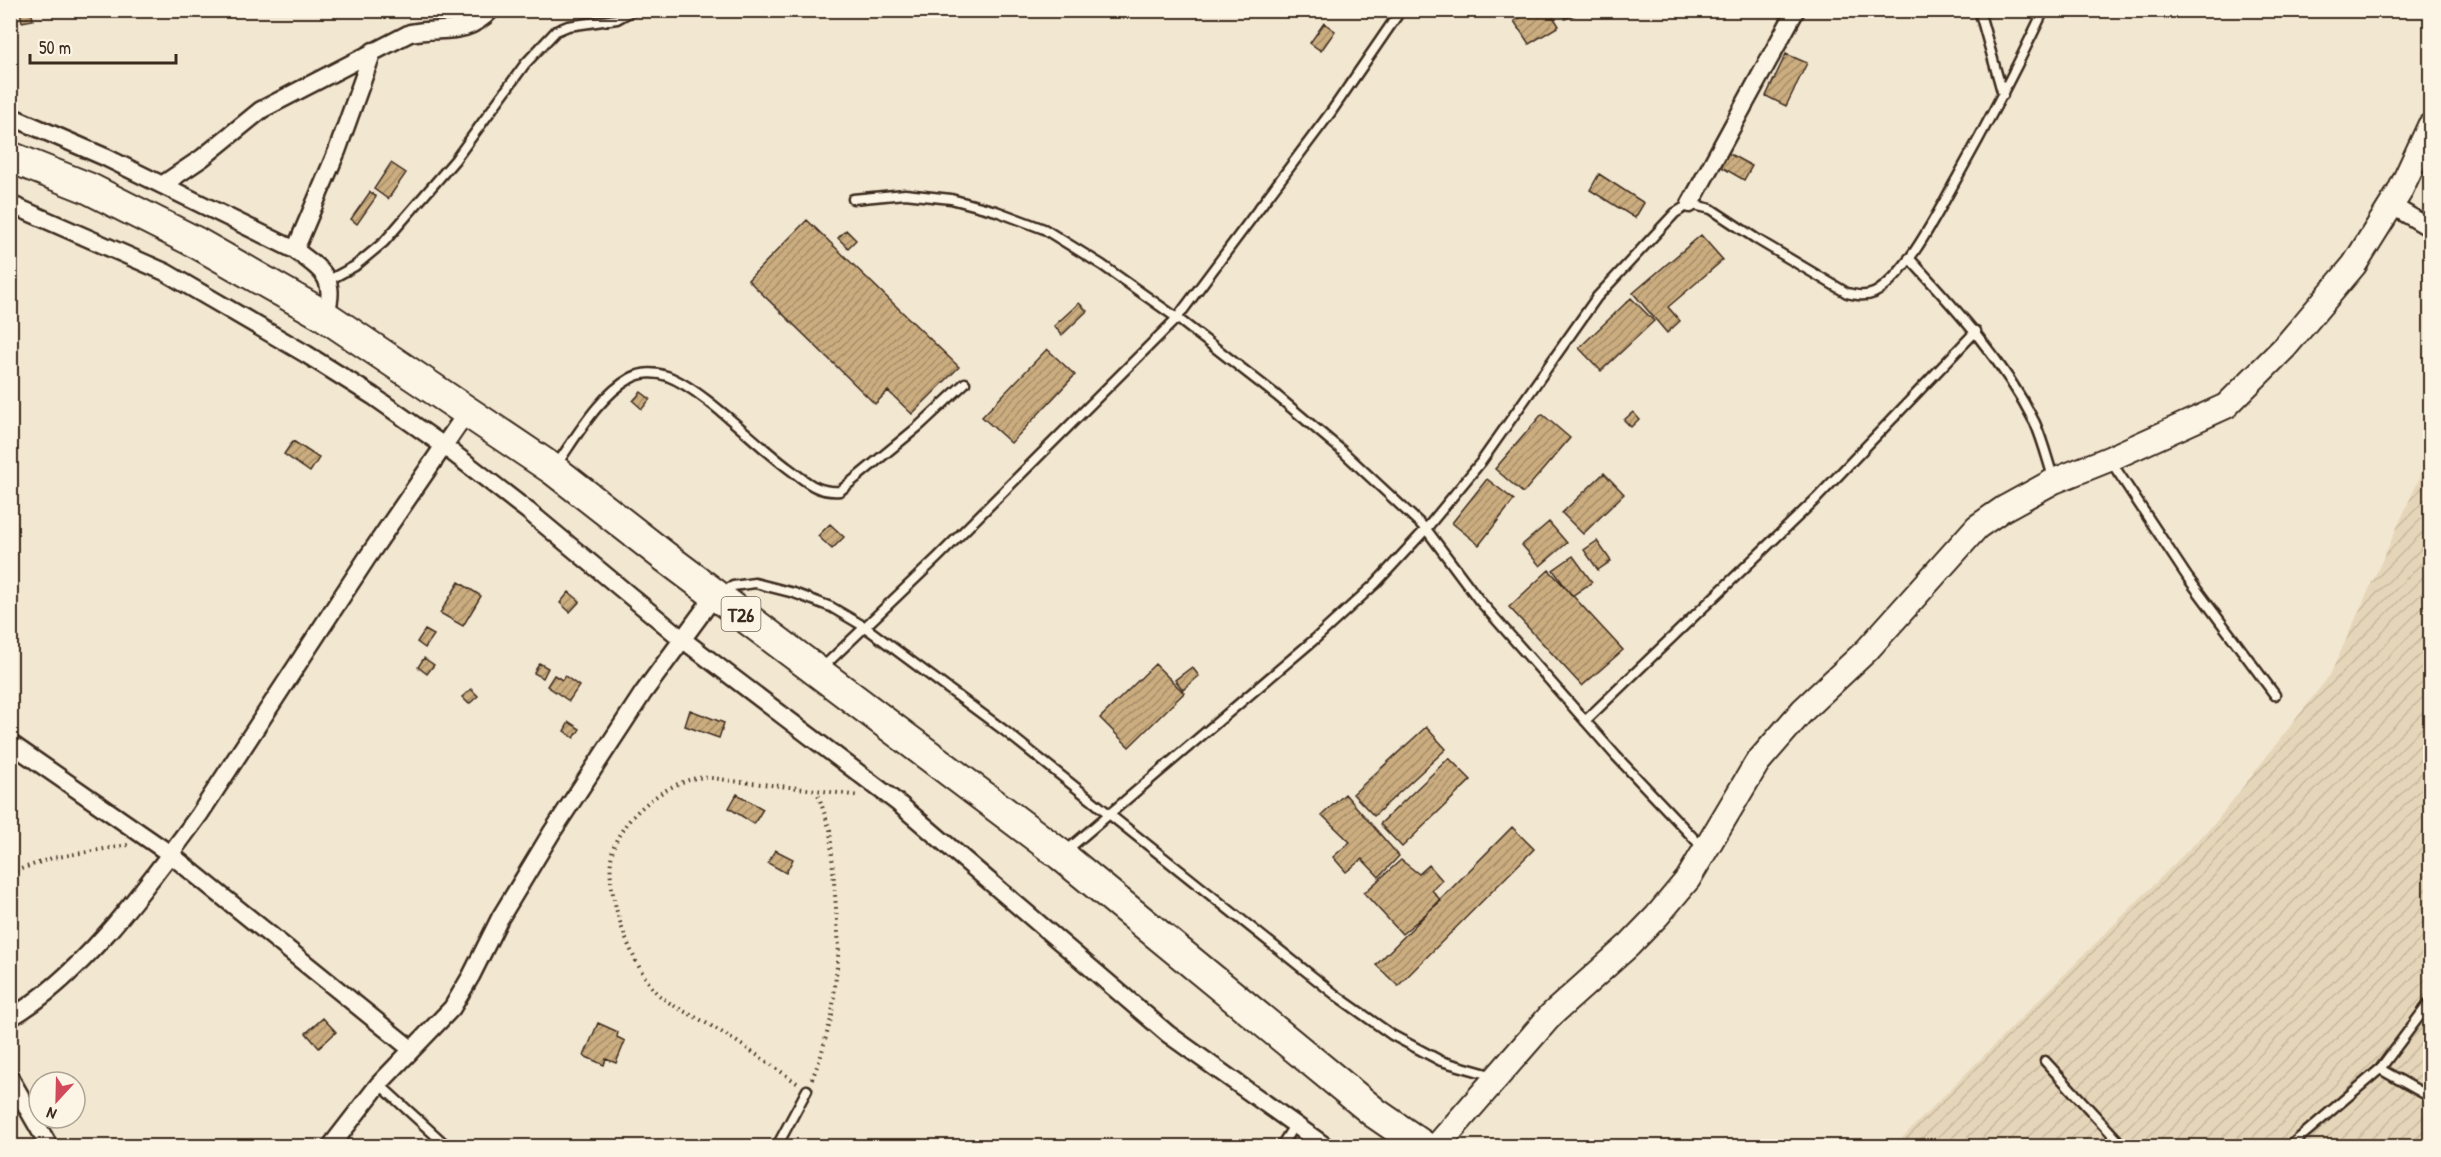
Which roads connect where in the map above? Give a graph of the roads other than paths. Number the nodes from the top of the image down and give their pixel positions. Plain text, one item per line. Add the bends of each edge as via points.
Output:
1 (490, 10) edge
2 (633, 10) edge
3 (1401, 10) edge
4 (1796, 10) edge
5 (1979, 10) edge
6 (2044, 10) edge
7 (373, 51) junction
8 (2003, 95) junction
9 (10, 116) edge
10 (2430, 126) edge
11 (10, 157) edge
12 (162, 185) junction
13 (853, 199) dead end
14 (10, 204) edge
15 (1690, 204) junction
16 (2391, 205) junction
17 (2430, 228) edge
18 (295, 250) junction
19 (1909, 258) junction
20 (329, 280) junction
21 (325, 316) junction
22 (1177, 318) junction
23 (1976, 332) junction
24 (965, 382) dead end
25 (467, 412) junction
26 (444, 446) junction
27 (2109, 459) junction
28 (554, 470) junction
29 (2054, 481) junction
30 (1426, 529) junction
31 (715, 595) junction
32 (865, 627) junction
33 (682, 639) junction
34 (818, 672) junction
35 (2275, 695) dead end
36 (1585, 721) junction
37 (10, 742) edge
38 (1108, 815) junction
39 (1704, 849) junction
40 (170, 854) junction
41 (1061, 855) junction
42 (2430, 1002) edge
43 (10, 1018) edge
44 (411, 1049) junction
45 (2045, 1061) dead end
46 (2380, 1069) junction
47 (1498, 1077) junction
48 (10, 1078) edge
49 (379, 1084) junction
50 (807, 1090) road end
51 (2430, 1097) edge
52 (1295, 1124) junction
53 (2116, 1139) junction
54 (49, 1146) edge
55 (331, 1146) edge
56 (447, 1146) edge
57 (777, 1146) edge
58 (1281, 1146) edge
59 (1325, 1146) edge
60 (1423, 1146) edge
61 (1437, 1146) edge
62 (2108, 1146) edge
63 (2123, 1146) edge
64 (2290, 1146) edge

1 - 7 street via 468,27 410,33
2 - 20 lane via 617,19 556,31 525,64 455,160 384,242 355,266
3 - 22 lane via 1331,112
4 - 15 street
5 - 8 lane
6 - 8 lane
7 - 12 street via 261,110
7 - 18 street
8 - 19 lane
9 - 12 street
10 - 16 street
11 - 21 highway, T26 via 88,189 197,243
12 - 18 street
13 - 22 lane via 905,194 951,199 996,211 1044,229
14 - 26 street via 165,272 306,354
15 - 19 lane via 1711,208 1758,240 1847,292 1861,296 1873,294 1886,284
15 - 30 lane via 1675,213 1597,297 1481,462
16 - 17 street
16 - 27 street via 2354,265 2285,347 2226,406
18 - 20 street
19 - 23 lane
20 - 21 street via 330,302
21 - 25 highway, T26
22 - 30 lane via 1339,448
22 - 32 lane
23 - 29 lane via 2036,425
23 - 36 lane via 1816,499
24 - 28 lane via 840,491 826,492 811,484 702,398 667,376 648,373 633,377 611,393
25 - 26 street
25 - 28 highway, T26
26 - 33 street
26 - 40 street
27 - 29 street
27 - 35 lane via 2188,578
28 - 31 highway, T26
29 - 39 street via 1977,527 1868,650 1803,710 1757,763
30 - 36 lane via 1479,600
30 - 38 lane via 1332,623
31 - 32 lane via 733,586 755,583 822,603
31 - 33 street
31 - 34 highway, T26
32 - 34 lane
32 - 38 lane via 1005,731
33 - 44 street via 552,832 452,1008
33 - 52 street via 898,802 1168,1034
34 - 41 highway, T26
36 - 39 lane
37 - 40 street
38 - 41 lane
38 - 47 lane via 1392,1035 1441,1061
39 - 47 street via 1688,879 1657,916 1551,1015
40 - 43 street via 67,977
40 - 44 street
41 - 60 highway, T26 via 1375,1113
42 - 46 lane
44 - 49 street
45 - 53 lane
46 - 51 lane
46 - 64 lane
47 - 61 street
48 - 54 street
49 - 55 street
49 - 56 lane
50 - 57 lane
52 - 58 lane
52 - 59 street
53 - 62 lane
53 - 63 lane

